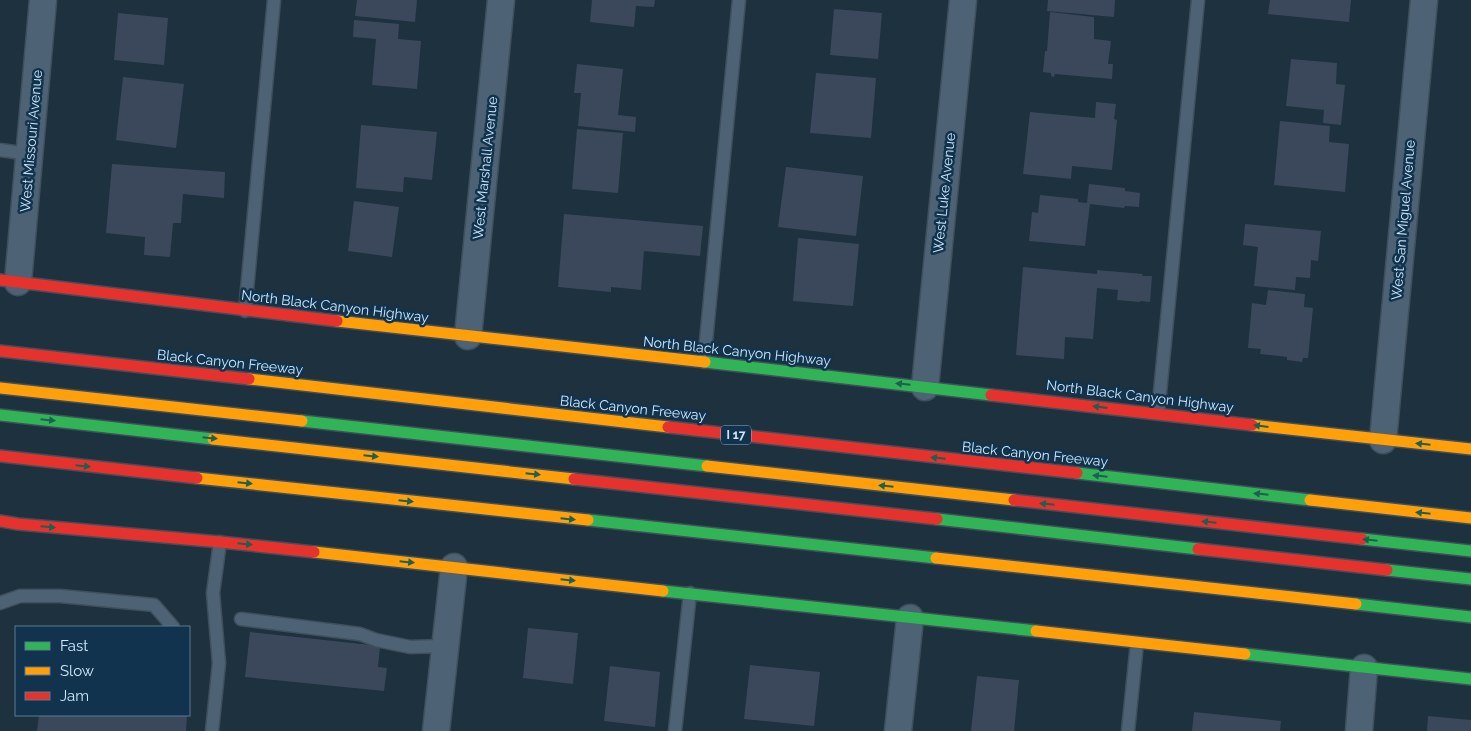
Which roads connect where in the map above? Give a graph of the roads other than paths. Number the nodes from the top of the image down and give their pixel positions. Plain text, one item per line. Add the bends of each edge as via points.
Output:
1 (43, 0) edge
2 (274, 0) edge
3 (501, 0) edge
4 (739, 0) edge
5 (963, 0) edge
6 (1198, 0) edge
7 (1424, 0) edge
8 (0, 150) edge
9 (29, 154) junction
10 (9, 281) edge
11 (245, 311) junction
12 (468, 336) junction
13 (0, 351) edge
14 (704, 362) junction
15 (925, 387) junction
16 (0, 388) edge
17 (1158, 413) junction
18 (0, 415) edge
19 (1383, 440) junction
20 (1471, 450) edge
21 (0, 456) edge
22 (1471, 518) edge
23 (0, 522) edge
24 (220, 542) junction
25 (1471, 551) edge
26 (454, 567) junction
27 (1471, 579) edge
28 (690, 593) junction
29 (0, 603) edge
30 (1471, 617) edge
31 (910, 618) junction
32 (240, 619) dead end
33 (172, 626) edge
34 (1137, 643) junction
35 (445, 646) junction
36 (1364, 668) junction
37 (1471, 679) edge
38 (212, 731) edge
39 (436, 731) edge
40 (675, 731) edge
41 (898, 731) edge
42 (1128, 731) edge
43 (1359, 731) edge

1 - 9 street, West Missouri Avenue
2 - 11 lane
3 - 12 street, West Marshall Avenue
4 - 14 lane
5 - 15 street, West Luke Avenue
6 - 17 lane
7 - 19 street, West San Miguel Avenue
8 - 9 lane
9 - 10 street, West Missouri Avenue
10 - 11 main road, North Black Canyon Highway
11 - 12 main road, North Black Canyon Highway
12 - 14 main road, North Black Canyon Highway
22 -> 13 main road, Black Canyon Freeway / I 17
15 -> 14 main road, North Black Canyon Highway
17 -> 15 main road, North Black Canyon Highway
25 -> 16 main road
19 -> 17 main road, North Black Canyon Highway
18 -> 27 main road
20 -> 19 main road, North Black Canyon Highway
21 -> 30 main road
23 -> 24 main road
24 -> 26 main road
24 - 38 lane via 214,593 220,663
26 -> 28 main road
26 - 35 street
28 - 31 main road
28 - 40 lane
29 - 33 lane via 20,596 60,596 154,605
31 - 34 main road
31 - 41 street
32 - 35 lane via 360,634 410,647
34 - 36 main road
34 - 42 lane
35 - 39 street
36 - 37 main road
36 - 43 street

